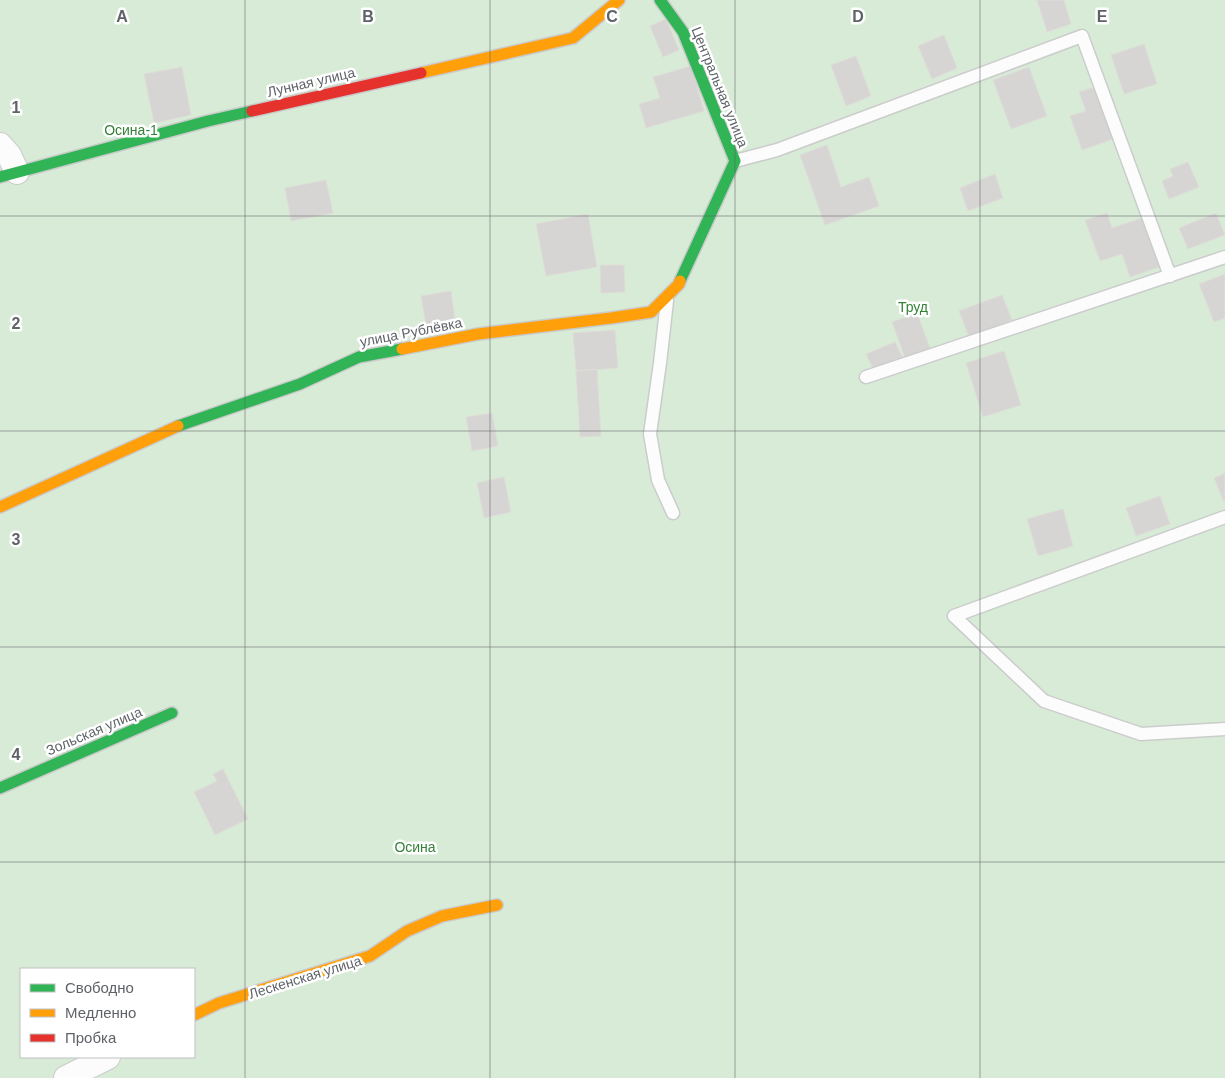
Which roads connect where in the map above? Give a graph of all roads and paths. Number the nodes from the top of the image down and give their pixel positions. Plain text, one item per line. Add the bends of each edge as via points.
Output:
1 (620, 0) edge
2 (660, 0) edge
3 (0, 145) edge
4 (735, 161) junction
5 (8, 175) edge
6 (1225, 257) edge
7 (1170, 276) junction
8 (668, 296) junction
9 (866, 377) dead end
10 (0, 508) edge
11 (672, 513) dead end
12 (1225, 517) edge
13 (172, 713) dead end
14 (1225, 729) edge
15 (0, 788) edge
16 (497, 905) dead end
17 (195, 1015) edge
18 (106, 1058) edge
19 (66, 1078) edge

1 - 5 street, Лунная улица via 573,38 208,122
2 - 4 street, Центральная улица via 683,32
3 - 5 street via 9,155
4 - 7 lane via 777,150 1082,36
4 - 8 street, улица Рублёвка via 680,284
6 - 7 lane
7 - 9 lane
8 - 10 street, улица Рублёвка via 651,312 478,334 359,357 300,384 180,425
8 - 11 lane via 650,434 658,480
12 - 14 lane via 954,616 1044,701 1141,734
13 - 15 street, Зольская улица
16 - 17 street, Лескенская улица via 442,916 407,931 370,956 219,1003
18 - 19 street

